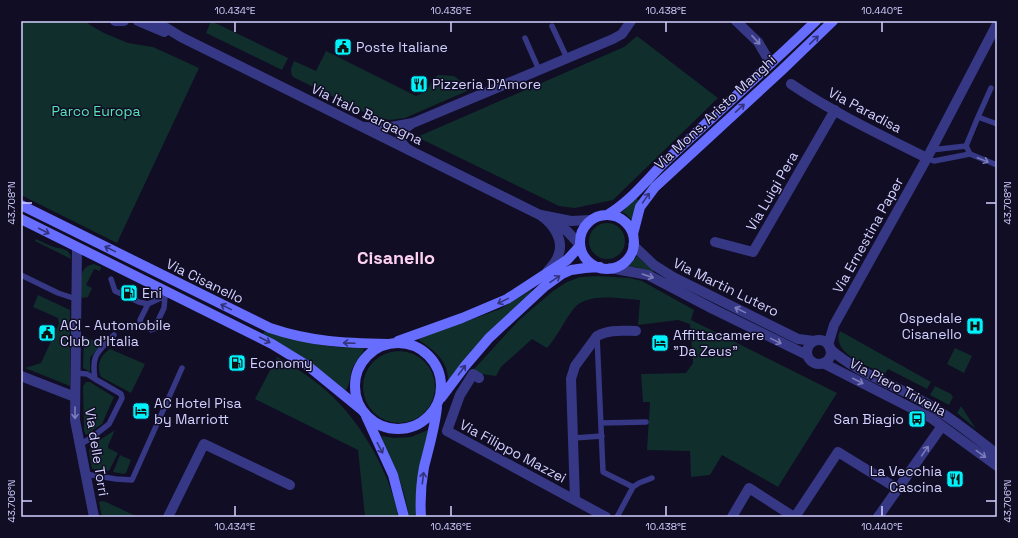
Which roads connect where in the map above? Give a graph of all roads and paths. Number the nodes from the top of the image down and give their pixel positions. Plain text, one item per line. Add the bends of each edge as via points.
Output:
1 (115, 21) edge
2 (124, 21) edge
3 (138, 21) edge
4 (155, 21) edge
5 (631, 21) edge
6 (736, 21) edge
7 (816, 21) edge
8 (833, 21) edge
9 (997, 24) edge
10 (552, 26) dead end
11 (181, 37) junction
12 (524, 38) dead end
13 (567, 58) junction
14 (771, 64) junction
15 (539, 70) junction
16 (791, 84) dead end
17 (991, 88) dead end
18 (835, 110) junction
19 (978, 118) junction
20 (413, 123) junction
21 (997, 124) edge
22 (362, 127) junction
23 (966, 146) junction
24 (414, 152) junction
25 (929, 154) junction
26 (970, 154) junction
27 (997, 166) edge
28 (21, 205) edge
29 (607, 215) junction
30 (544, 217) junction
31 (21, 219) edge
32 (591, 220) junction
33 (633, 234) junction
34 (715, 242) dead end
35 (580, 246) junction
36 (633, 246) junction
37 (77, 248) junction
38 (605, 268) junction
39 (546, 274) junction
40 (21, 275) edge
41 (111, 279) dead end
42 (76, 299) junction
43 (148, 304) junction
44 (834, 325) junction
45 (636, 331) dead end
46 (114, 335) dead end
47 (597, 336) junction
48 (816, 340) junction
49 (391, 343) junction
50 (829, 347) junction
51 (807, 355) junction
52 (823, 363) junction
53 (182, 368) dead end
54 (76, 373) junction
55 (21, 376) edge
56 (479, 378) dead end
57 (95, 379) junction
58 (75, 397) junction
59 (438, 403) junction
60 (363, 412) junction
61 (646, 422) dead end
62 (601, 423) junction
63 (942, 426) junction
64 (602, 436) junction
65 (574, 438) junction
66 (79, 445) junction
67 (997, 454) edge
68 (997, 466) edge
69 (85, 474) junction
70 (652, 478) dead end
71 (290, 485) dead end
72 (633, 487) junction
73 (898, 489) junction
74 (575, 500) junction
75 (94, 517) edge
76 (168, 517) edge
77 (404, 517) edge
78 (421, 517) edge
79 (606, 517) edge
80 (617, 517) edge
81 (732, 517) edge
82 (794, 517) edge
83 (878, 517) edge

1 - 2 street
3 - 11 street, Via Italo Bargagna
4 - 11 street, Via Italo Bargagna
5 - 13 street via 618,37
6 -> 14 street via 758,42
7 - 14 main road, Via Mons. Aristo Manghi
33 -> 8 main road, Via Mons. Aristo Manghi via 640,208 655,187
9 - 25 street, Via Ernestina Paper
10 - 13 lane
11 - 22 street, Via Italo Bargagna
12 - 15 lane
13 - 15 street
14 - 29 main road, Via Mons. Aristo Manghi via 663,163 629,199
15 - 20 street
16 - 18 street, Via Paradisa
17 - 19 lane
18 - 25 street, Via Paradisa
18 - 34 street, Via Luigi Pera via 753,252
19 - 21 lane
19 - 23 lane
20 - 22 street via 384,128
20 - 24 street via 402,131 400,136 404,145
22 - 24 street, Via Italo Bargagna
23 - 25 lane
23 - 26 lane
24 - 30 street, Via Italo Bargagna
25 - 26 lane via 934,161
25 - 44 street, Via Ernestina Paper
26 -> 27 lane
49 -> 28 main road, Via Cisanello via 327,342 270,328
29 - 32 main road
29 - 33 main road via 623,220
30 - 32 street, Via Italo Bargagna via 571,221
30 - 35 street, Via Italo Bargagna via 567,231
30 - 39 street, Via Italo Bargagna via 556,231 560,248 558,257
31 -> 37 main road, Via Cisanello
32 - 35 main road via 581,233
33 - 36 main road
35 - 38 main road via 587,260
35 - 39 main road via 567,260
36 - 38 main road via 624,262
48 -> 36 street, Via Martin Lutero via 798,339 673,277 654,265
37 - 42 street, Via delle Torri
37 -> 60 main road, Via Cisanello via 278,347 308,366
38 -> 51 street, Via Martin Lutero via 648,275
59 -> 38 main road via 488,338 541,289 571,270
39 -> 49 main road via 501,302
40 - 42 lane
41 - 43 lane via 114,291
42 - 54 street, Via delle Torri
43 - 43 lane via 164,296 164,308 151,330 141,324 140,320
44 - 48 street, Via Ernestina Paper via 826,335
44 - 50 street, Via Ernestina Paper
45 - 47 street via 611,331
46 - 57 lane via 95,357
47 - 62 lane
47 - 65 street via 572,373
48 - 50 street via 824,341
48 - 51 street via 807,348
49 - 59 main road via 418,347 434,360 442,384
49 - 60 main road via 372,351 358,368 355,390
50 - 52 street via 831,352
50 - 67 street, Via Piero Trivella via 851,364 937,410
51 - 52 street via 812,362
52 -> 63 street, Via Piero Trivella via 919,411
53 - 69 lane via 132,480
54 - 57 lane via 87,374
54 - 58 street, Via delle Torri
55 - 58 street
56 - 74 street, Via Filippo Mazzei via 473,374 460,395 447,432
57 - 66 lane via 121,394 122,398 109,424
58 -> 66 street, Via delle Torri
59 - 60 main road via 432,414 423,422 401,429 383,426
78 -> 59 main road via 424,469
60 -> 77 main road via 392,471
61 - 62 lane
62 - 64 lane
63 -> 68 street, Via Piero Trivella
73 -> 63 street
64 - 65 lane
64 - 72 lane via 603,472
65 - 74 street
66 - 69 street, Via delle Torri
69 - 75 street, Via delle Torri
70 - 72 lane
71 - 76 street via 204,444
72 - 80 lane
73 - 82 street via 838,452
73 - 83 street
74 - 79 street, Via Filippo Mazzei
81 - 82 street via 749,488

